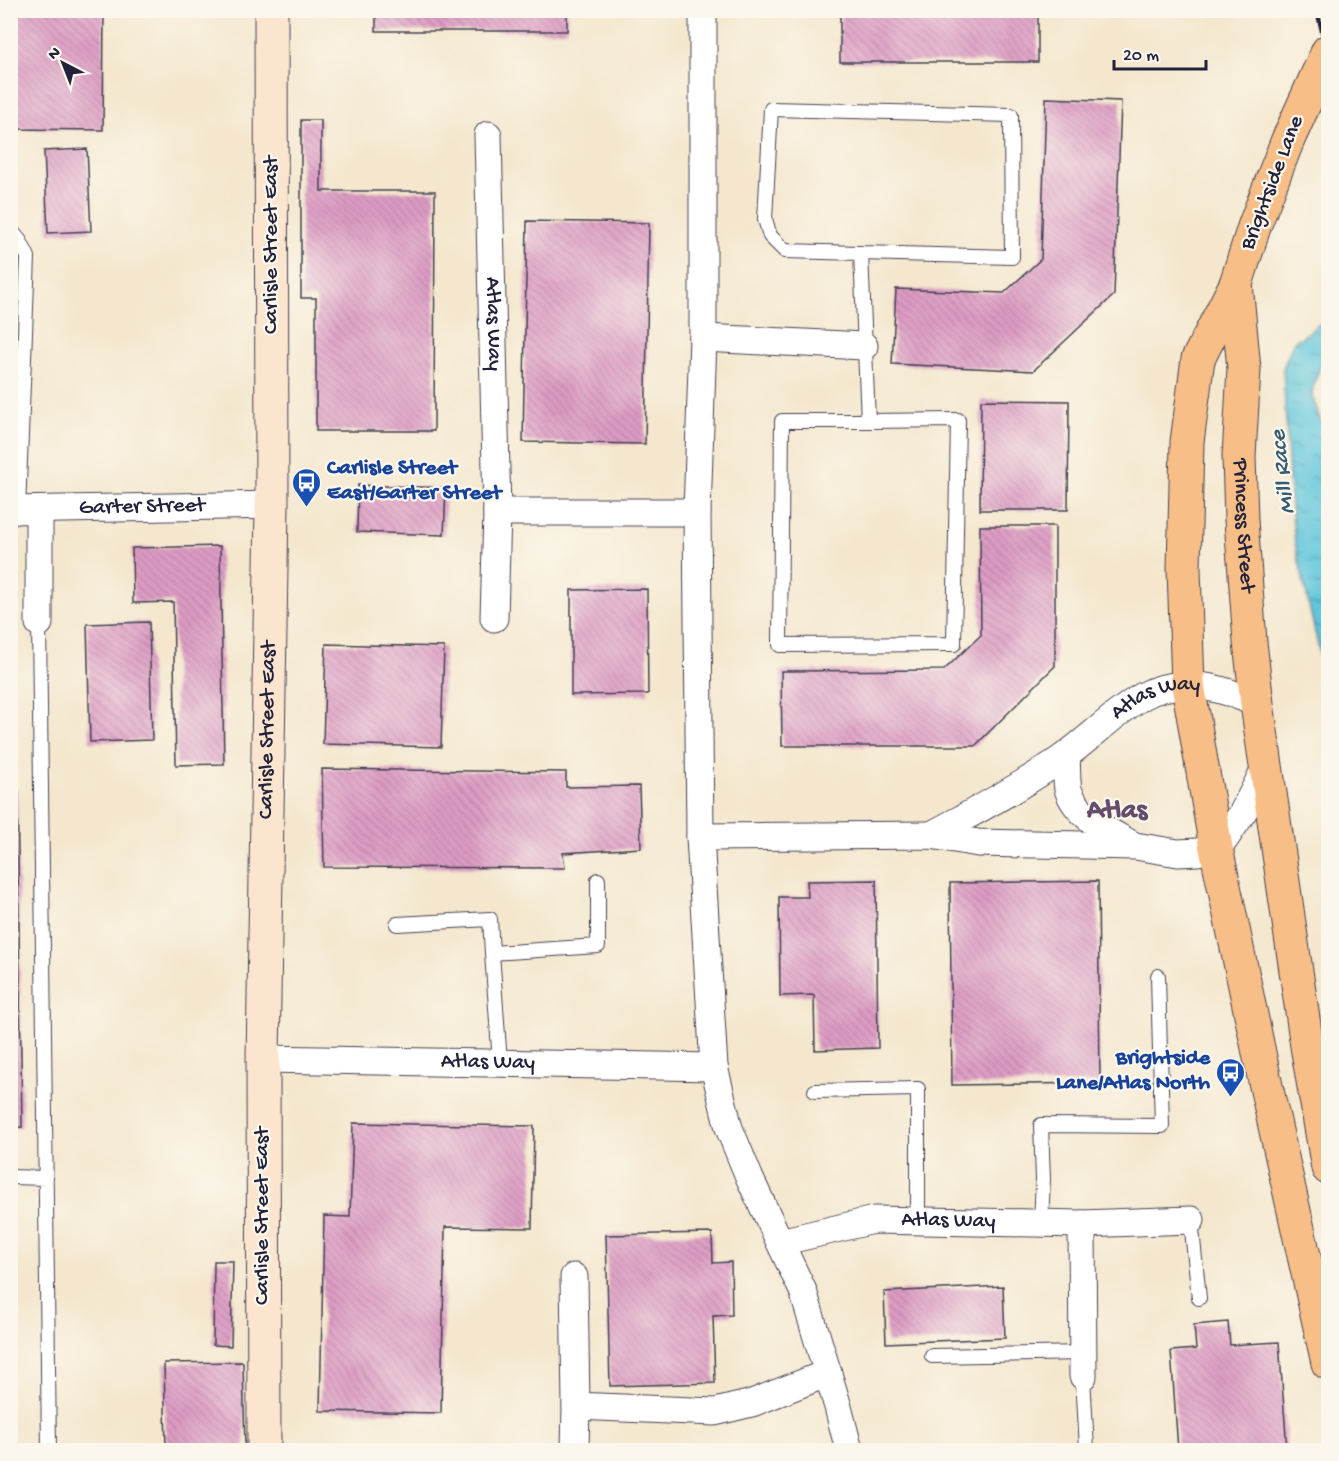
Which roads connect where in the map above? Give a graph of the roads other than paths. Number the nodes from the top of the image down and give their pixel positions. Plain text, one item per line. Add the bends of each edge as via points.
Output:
1 (271, 10) edge
2 (703, 10) edge
3 (1329, 51) edge
4 (488, 135) dead end
5 (10, 229) edge
6 (861, 253) junction
7 (1236, 284) junction
8 (703, 338) junction
9 (864, 346) junction
10 (867, 421) junction
11 (273, 505) junction
12 (23, 510) edge
13 (497, 512) junction
14 (697, 512) junction
15 (494, 618) dead end
16 (39, 623) joint
17 (1188, 685) junction
18 (1257, 704) junction
19 (1066, 756) junction
20 (1267, 765) junction
21 (931, 835) junction
22 (700, 837) junction
23 (1135, 846) junction
24 (1216, 848) junction
25 (598, 880) dead end
26 (397, 924) dead end
27 (492, 953) junction
28 (1158, 976) dead end
29 (263, 1059) junction
30 (500, 1063) junction
31 (714, 1067) junction
32 (815, 1091) dead end
33 (1329, 1168) edge
34 (10, 1177) edge
35 (46, 1178) junction
36 (1191, 1220) joint
37 (918, 1221) junction
38 (1041, 1223) junction
39 (1082, 1224) junction
40 (780, 1242) junction
41 (574, 1277) dead end
42 (1199, 1298) dead end
43 (932, 1356) dead end
44 (1329, 1363) edge
45 (1083, 1365) junction
46 (828, 1373) junction
47 (576, 1406) junction
48 (49, 1450) edge
49 (264, 1450) edge
50 (575, 1450) edge
51 (849, 1450) edge
52 (1087, 1450) edge

1 - 11 main road, Carlisle Street East
2 - 8 street
3 - 7 main road, Brightside Lane via 1287,142
4 - 13 street, Atlas Way
5 - 12 lane via 28,257
6 - 6 lane via 785,251 770,236 765,219 771,109 1011,115 1012,257
6 - 9 lane
7 - 17 main road via 1198,358 1187,442 1184,569
7 - 18 main road, Princess Street via 1244,369 1240,520
8 - 9 street
8 - 14 street
9 - 10 lane
10 - 10 lane via 958,420 954,644 780,645 782,421
11 - 12 street, Garter Street
11 - 29 main road, Carlisle Street East
12 - 16 street
13 - 14 street
13 - 15 street, Atlas Way
14 - 22 street
16 - 35 lane
17 - 18 street, Atlas Way via 1214,687
17 - 19 street, Atlas Way via 1144,695
17 - 24 main road
18 - 20 main road, Princess Street
19 - 21 street, Atlas Way
19 - 23 street, Atlas Way via 1069,789 1078,807 1103,828
20 - 24 street via 1238,822
20 - 33 main road, Princess Street via 1307,1046
21 - 22 street, Atlas Way
21 - 23 street, Atlas Way via 978,843
22 - 31 street
23 - 24 street, Atlas Way via 1178,853
24 - 44 main road
25 - 27 lane via 598,946
26 - 27 lane via 490,919
27 - 30 lane
28 - 38 lane via 1162,1126 1041,1125
29 - 30 street, Atlas Way
29 - 49 main road, Carlisle Street East
30 - 31 street, Atlas Way
31 - 40 street via 729,1128
32 - 37 lane via 918,1089
34 - 35 lane
35 - 48 lane
36 - 39 street, Atlas Way
36 - 42 lane
37 - 38 street, Atlas Way
37 - 40 street, Atlas Way via 874,1220
38 - 39 street, Atlas Way
39 - 45 street
40 - 46 street via 803,1291
41 - 47 street
43 - 45 lane
45 - 52 lane
46 - 47 street via 752,1403 716,1412
46 - 51 street
47 - 50 street

